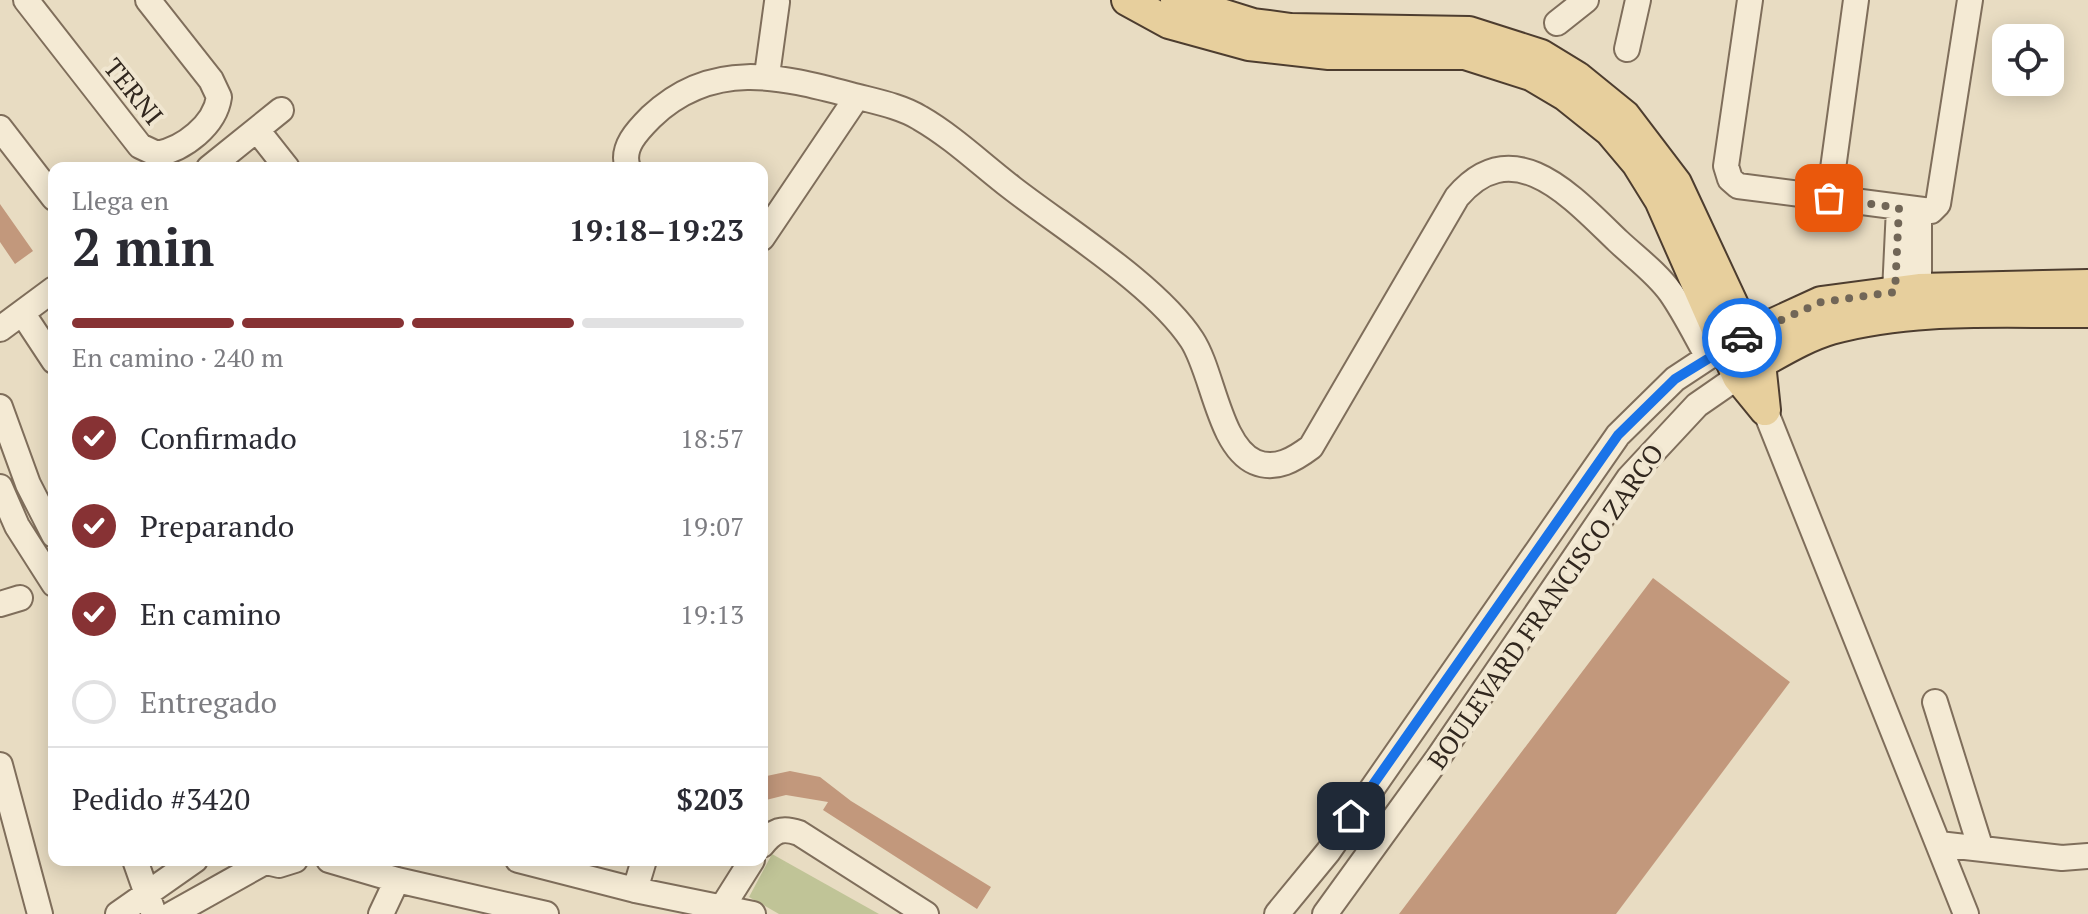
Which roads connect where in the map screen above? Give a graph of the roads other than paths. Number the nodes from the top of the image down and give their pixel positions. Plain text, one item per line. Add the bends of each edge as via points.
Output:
1 (26, 0) edge
2 (148, 0) edge
3 (1127, 0) edge
4 (1176, 0) edge
5 (1586, 0) edge
6 (1638, 0) edge
7 (1750, 0) edge
8 (1856, 0) edge
9 (1970, 0) edge
10 (777, 2) edge
11 (1557, 23) dead end
12 (1627, 49) dead end
13 (767, 75) junction
14 (857, 97) junction
15 (281, 110) dead end
16 (0, 128) edge
17 (257, 130) junction
18 (193, 138) junction
19 (208, 162) edge
20 (216, 162) edge
21 (282, 162) edge
22 (625, 162) edge
23 (48, 190) edge
24 (1829, 198) junction
25 (1909, 209) junction
26 (768, 229) edge
27 (2088, 285) edge
28 (1907, 290) junction
29 (48, 294) edge
30 (2088, 312) edge
31 (23, 314) junction
32 (0, 329) edge
33 (1726, 346) junction
34 (48, 352) edge
35 (1749, 370) junction
36 (0, 407) edge
37 (1765, 410) joint
38 (0, 487) edge
39 (48, 523) edge
40 (48, 575) edge
41 (1935, 702) dead end
42 (0, 765) edge
43 (768, 838) edge
44 (1939, 844) junction
45 (1980, 846) junction
46 (2088, 856) edge
47 (137, 866) edge
48 (189, 866) edge
49 (252, 866) edge
50 (349, 866) edge
51 (541, 866) edge
52 (642, 866) edge
53 (748, 866) edge
54 (397, 880) junction
55 (635, 890) junction
56 (150, 905) edge
57 (723, 906) junction
58 (40, 914) edge
59 (118, 914) edge
60 (172, 914) edge
61 (381, 914) edge
62 (543, 914) edge
63 (753, 914) edge
64 (926, 914) edge
65 (1277, 914) edge
66 (1325, 914) edge
67 (1966, 914) edge

1 - 18 street, TERNI via 140,146 157,154
2 - 18 street via 216,89 217,108
3 - 33 main road via 1169,23 1249,45 1329,54 1465,54 1543,81 1610,131 1637,163 1660,200
4 - 33 main road via 1241,21 1291,29 1469,32 1541,55 1565,69 1625,116 1676,183
5 - 11 street
6 - 12 street
7 - 24 street via 1726,166 1730,179 1738,186
8 - 24 street
9 - 25 street via 1938,204 1931,211
10 - 13 street
13 - 14 street
13 - 22 street via 743,75 703,86 662,107 631,141
14 - 26 street
14 - 33 street via 919,117 1160,302 1194,344 1224,422 1256,462 1293,461 1311,447 1457,197 1475,176 1500,168 1536,175 1563,190
15 - 17 street
16 - 23 street
17 - 20 street
17 - 21 street
18 - 19 street, TERNI
24 - 25 street
25 - 28 street
27 - 28 main road, BOULEVARD FRANCISCO ZARCO
28 - 33 main road, BOULEVARD FRANCISCO ZARCO via 1821,302
29 - 31 street
30 - 35 main road, BOULEVARD FRANCISCO ZARCO via 1873,320 1784,348
31 - 32 street
31 - 34 street
33 - 35 main road
33 - 65 street, BOULEVARD FRANCISCO ZARCO via 1675,379 1618,435 1328,852
35 - 37 main road
35 - 66 street, BOULEVARD FRANCISCO ZARCO via 1697,405 1629,478
36 - 39 street
37 - 44 street
38 - 40 street
41 - 45 street
42 - 58 street
43 - 64 street via 785,828 799,833
44 - 45 street
44 - 67 street
45 - 46 street via 2062,858
47 - 56 street
48 - 56 street
49 - 60 street
50 - 54 street
51 - 55 street
52 - 55 street
53 - 57 street
54 - 61 street
54 - 62 street
55 - 57 street
56 - 59 street
57 - 63 street

